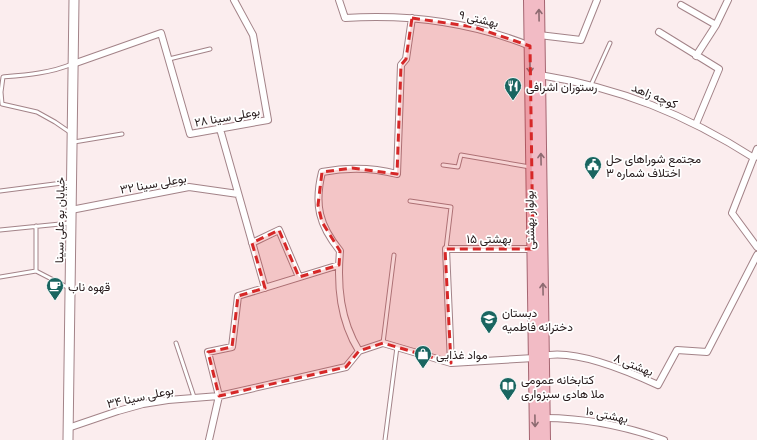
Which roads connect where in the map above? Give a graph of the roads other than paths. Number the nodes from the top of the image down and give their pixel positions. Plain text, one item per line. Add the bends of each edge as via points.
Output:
1 (74, 0) edge
2 (234, 0) edge
3 (339, 0) edge
4 (529, 0) edge
5 (539, 0) edge
6 (597, 0) edge
7 (728, 0) edge
8 (681, 5) dead end
9 (412, 18) junction
10 (716, 25) junction
11 (659, 32) dead end
12 (539, 35) junction
13 (610, 43) dead end
14 (530, 46) junction
15 (210, 49) dead end
16 (696, 56) junction
17 (168, 59) junction
18 (73, 64) junction
19 (0, 74) edge
20 (540, 75) junction
21 (3, 77) junction
22 (591, 84) junction
23 (696, 124) junction
24 (220, 129) junction
25 (122, 134) dead end
26 (72, 138) junction
27 (757, 149) edge
28 (754, 158) junction
29 (443, 165) dead end
30 (532, 167) junction
31 (72, 181) junction
32 (0, 191) edge
33 (238, 194) junction
34 (410, 201) dead end
35 (71, 210) junction
36 (71, 222) junction
37 (36, 226) junction
38 (0, 230) edge
39 (252, 243) junction
40 (757, 247) edge
41 (446, 249) junction
42 (533, 249) junction
43 (394, 255) dead end
44 (757, 255) edge
45 (338, 264) junction
46 (36, 271) junction
47 (0, 277) edge
48 (299, 277) junction
49 (265, 288) junction
50 (70, 289) junction
51 (176, 343) dead end
52 (383, 343) junction
53 (397, 347) junction
54 (359, 351) junction
55 (539, 357) junction
56 (451, 363) junction
57 (219, 396) junction
58 (194, 397) junction
59 (544, 418) junction
60 (68, 428) junction
61 (66, 440) edge
62 (209, 440) edge
63 (385, 440) edge
64 (535, 440) edge
65 (545, 440) edge
66 (664, 440) edge

1 - 18 main road, خیابان بو علی سینا
2 - 24 street, بوعلی سینا ۲۸ via 253,35 268,120
3 - 9 street, بهشتی ۹ via 345,18
4 - 14 main road, بولوار بهشتی
12 -> 5 main road, بولوار بهشتی
6 - 12 street via 581,40
7 - 10 street
8 - 10 street
9 - 14 street, بهشتی ۹ via 474,27 508,36
9 - 45 street via 406,58 400,65 397,174 352,168 322,172 318,188 318,206 326,232 340,251
10 - 16 street
11 - 16 street
12 - 20 main road, بولوار بهشتی
13 - 22 lane
14 -> 30 main road, بولوار بهشتی
15 - 17 lane
16 - 23 street via 719,69
17 - 18 street, بوعلی سینا ۲۸ via 161,33
17 - 24 street, بوعلی سینا ۲۸ via 190,134
18 - 21 lane
18 - 26 main road, خیابان بو علی سینا
19 - 21 lane
20 - 22 street, کوچه زاهد
55 -> 20 main road, بولوار بهشتی
21 - 26 lane via 2,104 38,112 55,122
22 - 23 street, کوچه زاهد via 658,106
23 - 28 street, کوچه زاهد
24 - 33 street
25 - 26 lane
26 - 31 main road, خیابان بو علی سینا
27 - 28 street
28 - 40 street via 732,214
29 - 30 lane via 458,167 461,155
30 - 42 main road, بولوار بهشتی
31 - 32 lane
31 - 35 main road, خیابان بو علی سینا
33 - 35 street, بوعلی سینا ۳۲ via 189,187
33 - 39 street
34 - 41 lane via 451,207
35 - 36 main road, خیابان بو علی سینا
36 - 37 lane
36 - 50 main road, خیابان بو علی سینا
37 - 38 lane
37 - 46 lane
39 - 48 street via 279,230
39 - 49 street
41 - 42 street, بهشتی ۱۵
41 - 56 street
42 - 55 main road, بولوار بهشتی
43 - 52 lane
44 - 55 street, بهشتی ۸ via 707,352 677,350 658,386 636,375 588,359 550,354
45 - 48 street
45 - 54 street via 344,318
46 - 47 lane
46 - 50 lane
48 - 49 street
49 - 57 street via 238,296 232,346 208,352
50 - 60 main road, خیابان بو علی سینا
51 - 58 lane
52 - 53 street
52 - 54 street
53 - 56 street
53 - 63 lane
54 - 57 street, بوعلی سینا ۳۴ via 346,367
55 - 56 street
55 - 59 main road, بولوار بهشتی
55 -> 64 main road, بولوار بهشتی
57 - 58 street, بوعلی سینا ۳۴
57 - 62 street
58 - 60 street, بوعلی سینا ۳۴ via 136,406
59 - 65 main road, بولوار بهشتی
59 - 66 street, بهشتی ۱۰ via 616,425
60 - 61 main road, خیابان بو علی سینا

